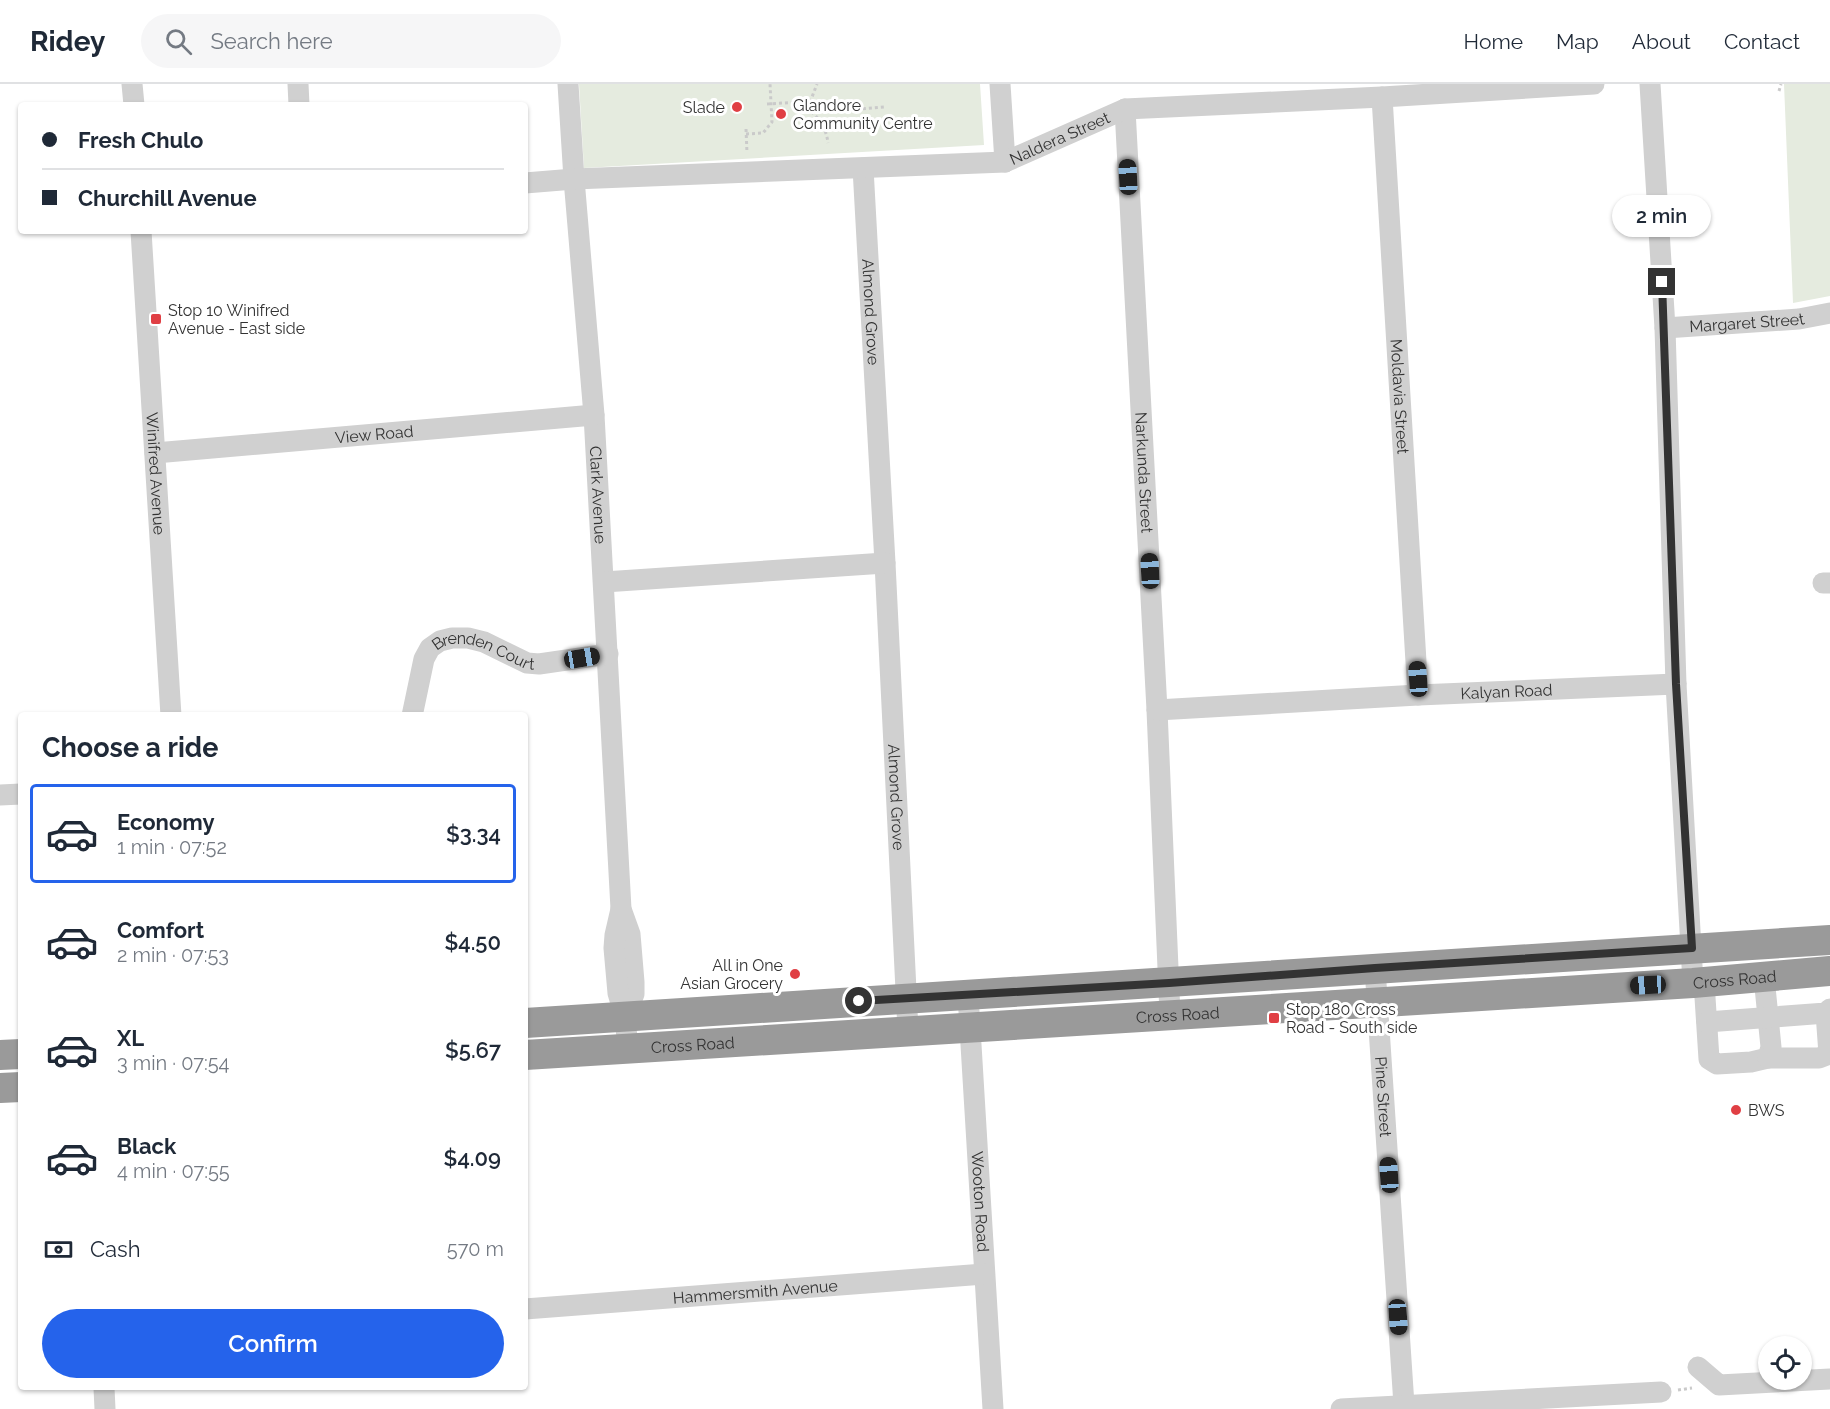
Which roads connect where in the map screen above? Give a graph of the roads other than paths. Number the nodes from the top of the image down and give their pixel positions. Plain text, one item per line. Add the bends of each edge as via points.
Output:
1 (132, 84) edge
2 (298, 84) edge
3 (568, 84) edge
4 (1000, 84) edge
5 (1594, 84) edge
6 (1650, 84) edge
7 (1382, 97) junction
8 (134, 102) edge
9 (299, 102) edge
10 (1125, 109) junction
11 (1005, 162) junction
12 (863, 168) junction
13 (574, 179) junction
14 (528, 183) edge
15 (141, 234) edge
16 (1830, 313) edge
17 (1665, 328) junction
18 (594, 416) junction
19 (155, 453) junction
20 (885, 563) junction
21 (604, 582) junction
22 (608, 654) junction
23 (1676, 684) junction
24 (1418, 695) junction
25 (1157, 710) junction
26 (171, 712) edge
27 (413, 712) edge
28 (18, 794) edge
29 (0, 795) edge
30 (1830, 940) edge
31 (1692, 948) junction
32 (1375, 968) junction
33 (1830, 971) edge
34 (1764, 977) junction
35 (1699, 982) junction
36 (1169, 983) junction
37 (968, 995) junction
38 (906, 998) junction
39 (1378, 1002) junction
40 (1828, 1011) edge
41 (1170, 1015) junction
42 (625, 1017) junction
43 (1768, 1018) junction
44 (1707, 1022) junction
45 (528, 1023) edge
46 (970, 1028) junction
47 (908, 1031) junction
48 (628, 1049) junction
49 (18, 1054) edge
50 (0, 1055) edge
51 (528, 1055) edge
52 (1768, 1058) junction
53 (18, 1087) edge
54 (0, 1088) edge
55 (984, 1274) junction
56 (528, 1309) edge
57 (1698, 1367) dead end
58 (1830, 1379) edge
59 (104, 1390) edge
60 (1661, 1392) road end
61 (1404, 1405) junction
62 (105, 1409) edge
63 (993, 1409) edge
64 (1341, 1409) edge

1 - 8 street
2 - 9 street
3 - 13 street, Clark Avenue
4 - 11 street
5 - 7 street, Naldera Street
6 - 17 street
7 - 10 street, Naldera Street
7 - 24 street, Moldavia Street
10 - 11 street, Naldera Street
10 - 25 street, Narkunda Street
11 - 12 street, Naldera Street
12 - 13 street, Naldera Street
12 - 20 street, Almond Grove
13 - 14 street, Naldera Street
13 - 18 street, Clark Avenue
15 - 19 street, Winifred Avenue
16 - 17 street, Margaret Street via 1798,319
17 - 23 street
18 - 19 street, View Road
18 - 21 street, Clark Avenue
19 - 26 street, Winifred Avenue
20 - 21 street
20 - 38 street, Almond Grove
21 - 22 street, Clark Avenue
22 - 27 street, Brenden Court via 540,664 528,663 468,638 440,641 424,658
22 - 42 street, Clark Avenue via 621,909 614,948 618,993
23 - 24 street, Kalyan Road
23 - 31 street
24 - 25 street, Kalyan Road
25 - 36 street, Narkunda Street
28 - 29 street
30 - 31 highway, Cross Road
31 - 32 highway, Cross Road
31 - 35 street
32 - 36 highway, Cross Road
32 - 39 street, Pine Street
33 - 34 highway, Cross Road
34 - 35 highway, Cross Road
34 - 43 street
35 - 39 highway, Cross Road
35 - 44 street
36 - 37 highway, Cross Road
36 - 41 street, Narkunda Street
37 - 38 highway, Cross Road
37 - 46 street, Wooton Road
38 - 42 highway, Cross Road
38 - 47 street, Almond Grove
39 - 41 highway, Cross Road
39 - 61 street, Pine Street
40 - 43 street
40 - 52 street via 1829,1054 1819,1058
41 - 46 highway, Cross Road
42 - 45 highway, Cross Road
42 - 48 street, Clark Avenue
43 - 44 street
43 - 52 street
44 - 52 street via 1709,1059 1718,1064
46 - 47 highway, Cross Road
46 - 55 street, Wooton Road
47 - 48 highway, Cross Road
48 - 51 highway, Cross Road
49 - 50 highway
53 - 54 highway
55 - 56 street, Hammersmith Avenue
55 - 63 street, Wooton Road
57 - 58 street via 1719,1385
59 - 62 street
60 - 61 street
61 - 64 street

